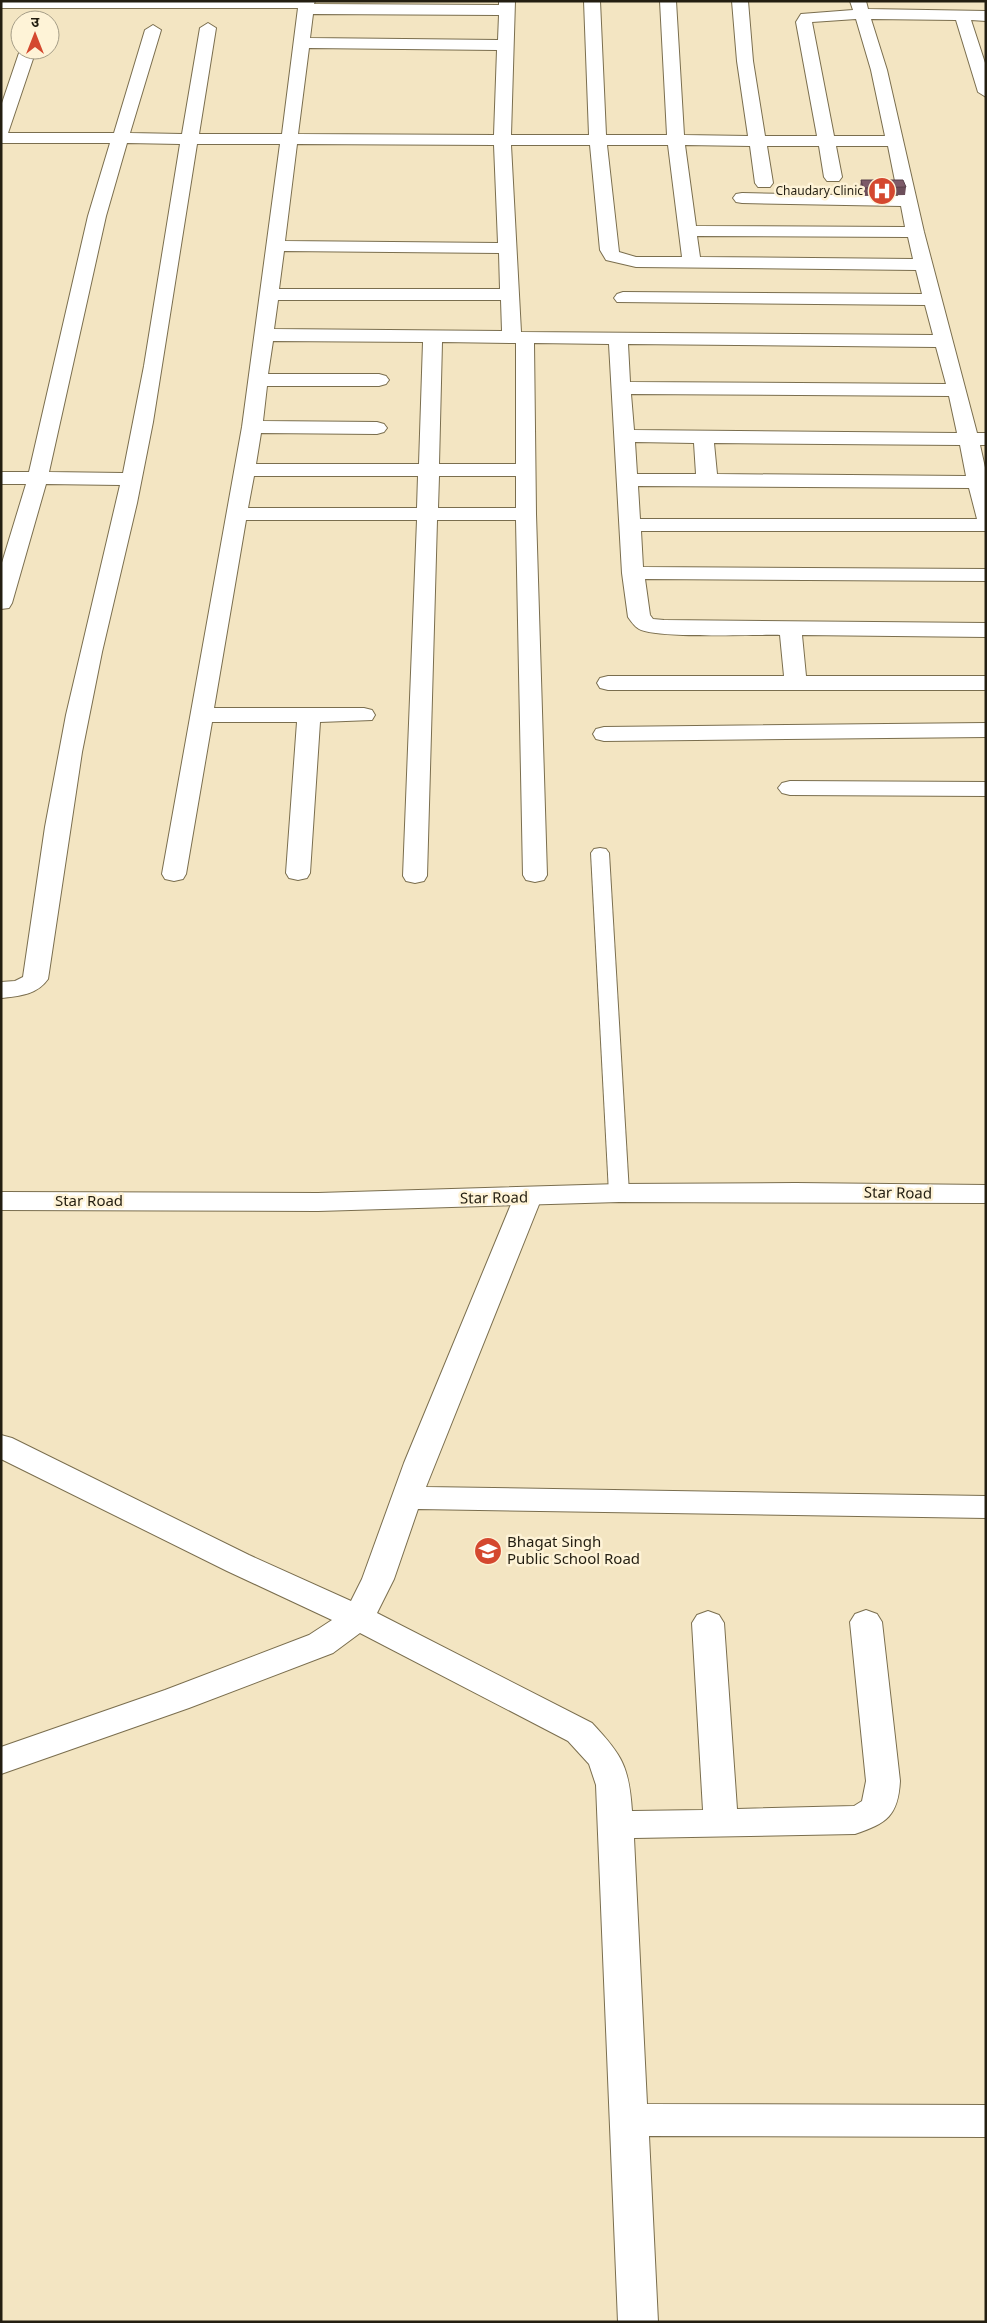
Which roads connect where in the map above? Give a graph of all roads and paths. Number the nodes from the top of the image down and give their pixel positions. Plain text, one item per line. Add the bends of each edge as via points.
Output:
1 (592, 1) edge
2 (668, 1) edge
3 (740, 1) edge
4 (1, 3) edge
5 (307, 4) edge
6 (507, 6) edge
7 (860, 8) edge
8 (962, 15) junction
9 (986, 16) edge
10 (208, 28) dead end
11 (153, 30) dead end
12 (302, 43) junction
13 (506, 45) junction
14 (25, 60) edge
15 (986, 92) edge
16 (1, 132) edge
17 (1, 138) edge
18 (120, 138) junction
19 (188, 138) junction
20 (291, 138) junction
21 (502, 140) junction
22 (598, 140) junction
23 (676, 140) junction
24 (759, 140) junction
25 (827, 140) junction
26 (893, 141) junction
27 (833, 177) dead end
28 (764, 183) dead end
29 (742, 198) dead end
30 (908, 201) junction
31 (689, 231) junction
32 (915, 232) junction
33 (275, 246) junction
34 (506, 248) junction
35 (692, 262) junction
36 (923, 265) junction
37 (269, 294) junction
38 (510, 295) junction
39 (623, 298) dead end
40 (932, 300) junction
41 (266, 335) junction
42 (433, 338) junction
43 (519, 338) junction
44 (618, 339) junction
45 (943, 341) junction
46 (259, 380) junction
47 (379, 380) dead end
48 (621, 388) junction
49 (956, 390) junction
50 (252, 427) junction
51 (377, 428) dead end
52 (622, 436) junction
53 (704, 436) junction
54 (977, 439) edge
55 (245, 470) junction
56 (430, 470) junction
57 (526, 470) junction
58 (1, 478) edge
59 (38, 478) junction
60 (132, 478) junction
61 (626, 480) junction
62 (707, 481) junction
63 (979, 482) junction
64 (238, 514) junction
65 (427, 514) junction
66 (526, 514) junction
67 (986, 517) edge
68 (631, 525) junction
69 (986, 526) edge
70 (633, 573) junction
71 (986, 575) edge
72 (1, 603) edge
73 (790, 628) junction
74 (986, 630) edge
75 (986, 682) edge
76 (608, 683) dead end
77 (796, 683) junction
78 (309, 715) junction
79 (364, 715) dead end
80 (201, 716) junction
81 (986, 730) edge
82 (604, 734) dead end
83 (790, 788) dead end
84 (986, 788) edge
85 (600, 853) dead end
86 (298, 873) dead end
87 (174, 874) dead end
88 (535, 875) dead end
89 (415, 876) dead end
90 (1, 990) edge
91 (619, 1194) junction
92 (986, 1194) edge
93 (528, 1197) junction
94 (1, 1201) edge
95 (1, 1446) edge
96 (406, 1498) junction
97 (986, 1508) edge
98 (358, 1618) junction
99 (866, 1622) dead end
100 (708, 1623) dead end
101 (1, 1761) edge
102 (721, 1822) junction
103 (616, 1825) junction
104 (628, 2120) junction
105 (986, 2121) edge
106 (638, 2322) edge

1 - 22 street
2 - 23 street
3 - 24 street via 745,61
4 - 5 street
5 - 6 street
5 - 12 street
6 - 13 street
7 - 8 street
7 - 25 street via 805,19
7 - 26 street via 879,70
8 - 9 street
8 - 15 street
10 - 19 street
11 - 18 street
12 - 13 street
12 - 20 street
13 - 21 street
14 - 16 street
17 - 18 street
18 - 19 street
18 - 59 street via 97,216
19 - 20 street
19 - 60 street via 173,257
20 - 21 street
20 - 33 street
21 - 22 street
21 - 34 street
22 - 23 street
22 - 35 street via 612,256 636,262
23 - 24 street
23 - 31 street
24 - 25 street
24 - 28 street
25 - 26 street
25 - 27 street
26 - 30 street
29 - 30 street
30 - 32 street
31 - 32 street
31 - 35 street
32 - 36 street
33 - 34 street
33 - 37 street
34 - 38 street
35 - 36 street
36 - 40 street
37 - 38 street
37 - 41 street
38 - 43 street
39 - 40 street
40 - 45 street
41 - 42 street
41 - 46 street
42 - 43 street
42 - 56 street
43 - 44 street
43 - 57 street
44 - 45 street
44 - 48 street
45 - 49 street
46 - 47 street
46 - 50 street
48 - 49 street
48 - 52 street
49 - 54 street
50 - 51 street
50 - 55 street
52 - 53 street
52 - 61 street
53 - 54 street
53 - 62 street
54 - 63 street
55 - 56 street
55 - 64 street
56 - 57 street
56 - 65 street
57 - 66 street
58 - 59 street
59 - 60 street
59 - 72 street
60 - 90 street via 66,774 36,978 20,989
61 - 62 street
61 - 68 street
62 - 63 street
63 - 67 street
64 - 65 street
64 - 80 street
65 - 66 street
65 - 89 street
66 - 88 street
68 - 69 street
68 - 70 street
70 - 71 street
70 - 73 street via 640,617 646,624
73 - 74 street
73 - 77 street
75 - 77 street
76 - 77 street
78 - 79 street
78 - 80 street
78 - 86 street
80 - 87 street
81 - 82 street
83 - 84 street
85 - 91 lane
91 - 92 street, Star Road
91 - 93 street, Star Road
93 - 94 street, Star Road via 318,1202
93 - 96 street
95 - 98 street via 238,1563
96 - 97 street
96 - 98 street via 378,1579
98 - 101 street via 321,1644
98 - 103 street via 580,1732 604,1758 612,1785
99 - 102 street via 883,1781 882,1800 874,1814 855,1820
100 - 102 street
102 - 103 street
103 - 104 street
104 - 105 street
104 - 106 street

